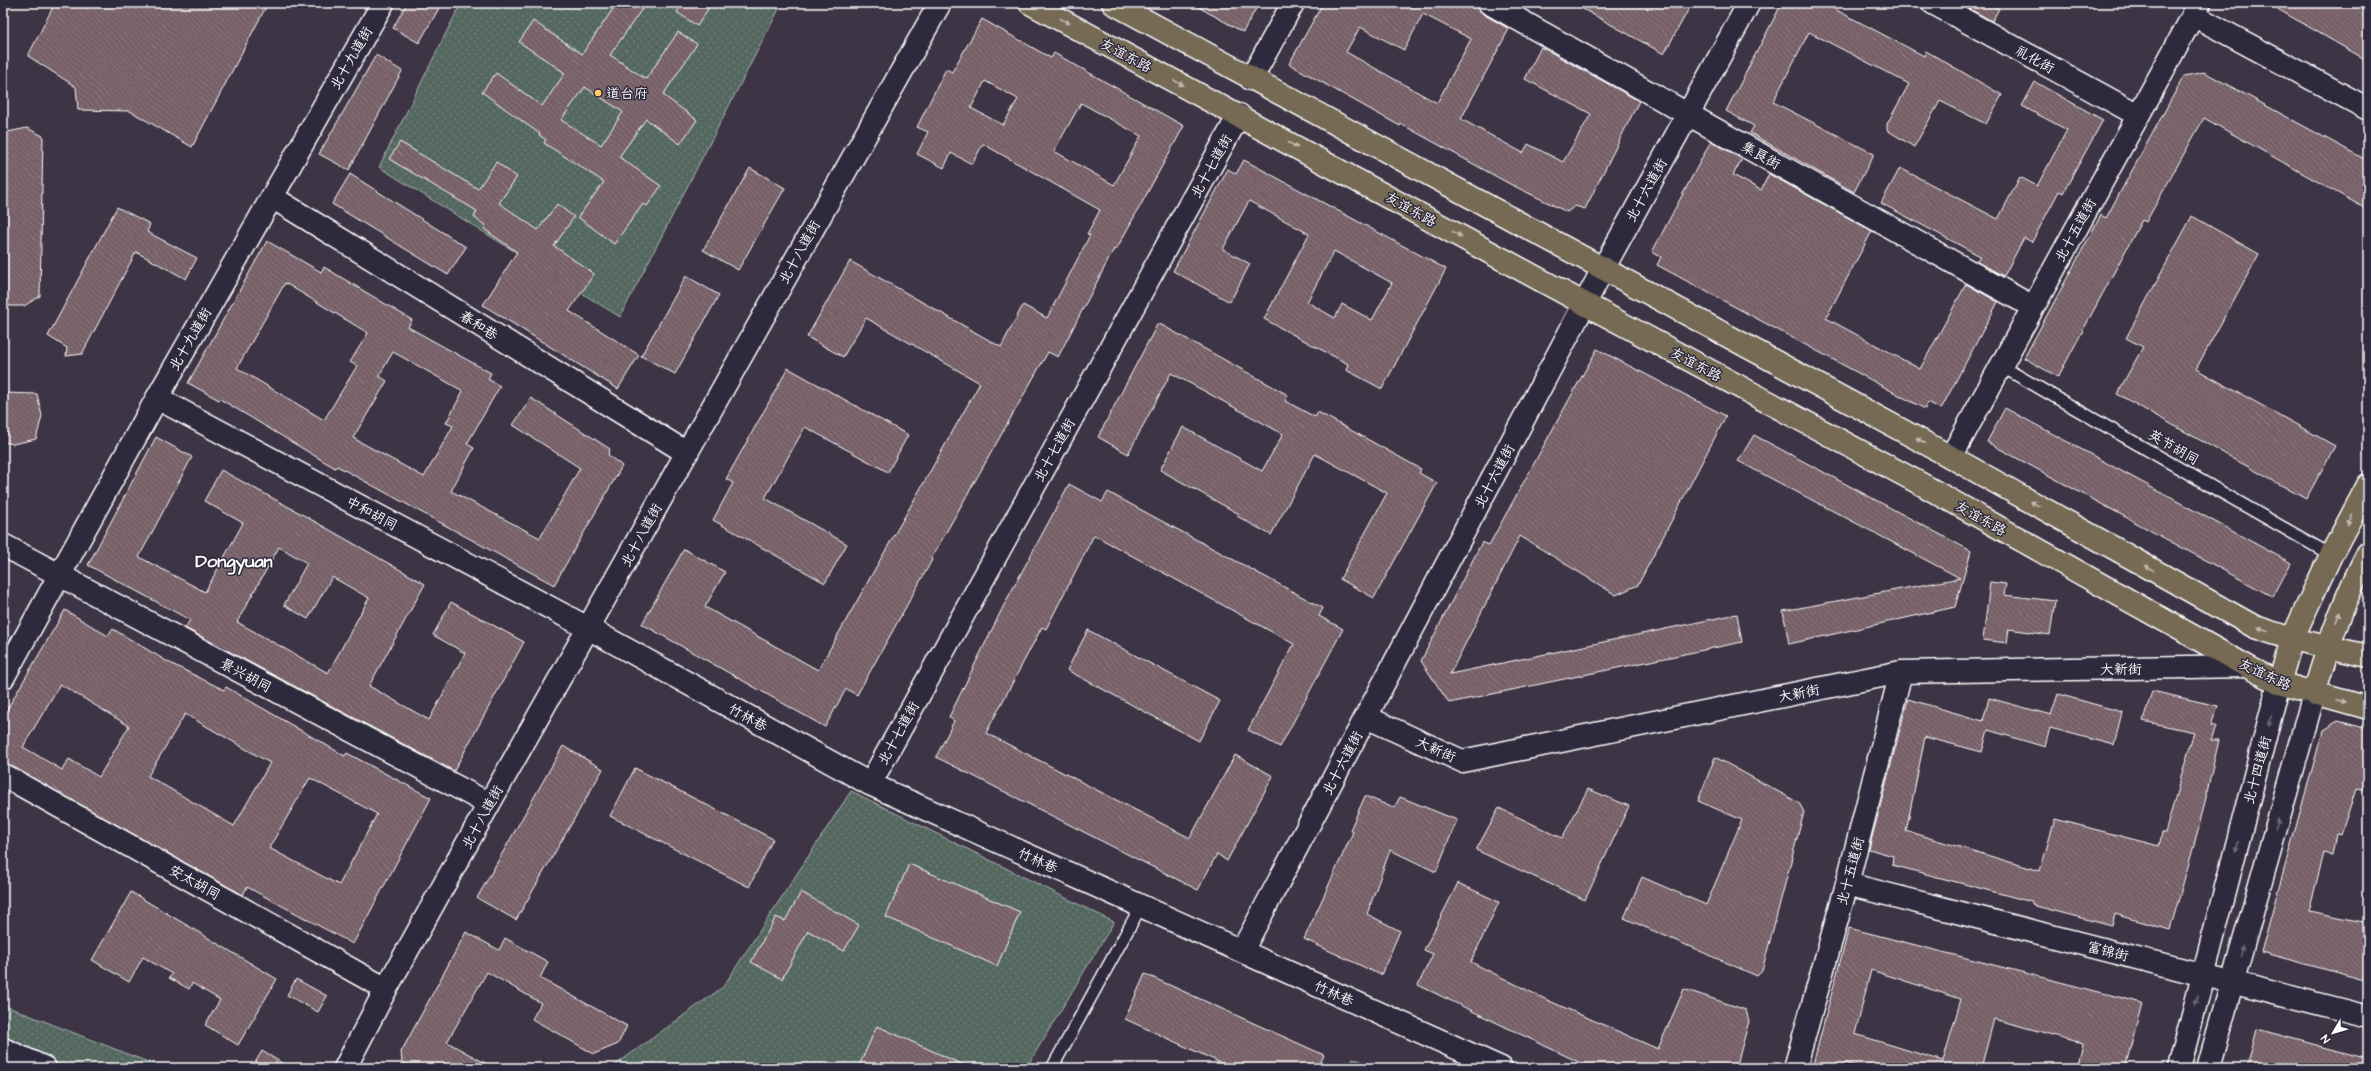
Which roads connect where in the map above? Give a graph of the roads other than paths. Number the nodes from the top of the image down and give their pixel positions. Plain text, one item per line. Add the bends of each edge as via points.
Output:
1 (383, 3) edge
2 (940, 3) edge
3 (1030, 3) edge
4 (1113, 3) edge
5 (1293, 3) edge
6 (1489, 3) edge
7 (1749, 3) edge
8 (1933, 3) edge
9 (2197, 9) edge
10 (1252, 79) junction
11 (2368, 109) edge
12 (1688, 114) junction
13 (2138, 115) junction
14 (1239, 116) junction
15 (272, 197) junction
16 (1603, 269) junction
17 (1585, 304) junction
18 (2033, 307) junction
19 (2002, 366) junction
20 (157, 398) junction
21 (687, 453) junction
22 (1951, 457) junction
23 (2368, 485) edge
24 (3, 545) edge
25 (2368, 553) edge
26 (2331, 554) junction
27 (60, 576) junction
28 (588, 628) junction
29 (2292, 639) junction
30 (2328, 646) junction
31 (2368, 656) edge
32 (2246, 666) junction
33 (1901, 672) junction
34 (3, 678) edge
35 (2280, 683) junction
36 (2314, 694) junction
37 (2368, 708) edge
38 (1366, 717) junction
39 (3, 775) edge
40 (870, 784) junction
41 (489, 804) junction
42 (1847, 884) junction
43 (1141, 906) junction
44 (1242, 951) junction
45 (2203, 976) junction
46 (2232, 983) junction
47 (386, 989) junction
48 (2368, 1017) edge
49 (3, 1049) edge
50 (45, 1068) edge
51 (345, 1068) edge
52 (1052, 1068) edge
53 (1501, 1068) edge
54 (1795, 1068) edge
55 (2179, 1068) edge
56 (2208, 1068) edge

1 - 15 street, 北十九道街
2 - 21 street, 北十八道街
3 -> 14 main road, 友谊东路
4 - 10 main road
5 - 10 street
6 - 12 street, 集良街
7 - 12 street, 北十六道街
8 - 13 street, 礼化街
9 - 11 street
9 - 13 street, 北十五道街
10 - 16 main road
12 - 16 street, 北十六道街
12 - 18 street, 集良街
13 - 18 street, 北十五道街
14 -> 17 main road, 友谊东路
14 - 40 street, 北十七道街
15 - 20 street, 北十九道街
15 - 21 street, 春和巷
16 - 17 street, 北十六道街
22 -> 16 main road
17 - 32 main road, 友谊东路 via 1923,485
17 - 38 street, 北十六道街
18 - 19 street, 北十五道街
19 - 22 street, 北十五道街
19 - 26 lane, 英节胡同
20 - 27 street, 北十九道街
20 - 28 street, 中和胡同
21 - 28 street, 北十八道街
29 -> 22 main road via 2255,627
23 -> 26 main road, 北十四道街
24 - 27 street, 景兴胡同
30 -> 25 main road via 2349,589
26 - 29 main road, 北十四道街
27 - 34 street, 北十九道街
27 - 41 street, 景兴胡同
28 - 40 street, 竹林巷
28 - 41 street, 北十八道街
29 - 30 main road
29 - 35 main road, 北十四道街
30 - 31 main road
30 - 36 main road
32 - 33 street, 大新街
32 - 35 main road, 友谊东路
33 - 38 street, 大新街 via 1462,761
33 - 42 street, 北十五道街
35 - 36 main road, 友谊东路
35 -> 45 street, 北十四道街
36 -> 37 main road, 友谊东路
46 -> 36 street
38 - 44 street, 北十六道街
39 - 47 street, 安太胡同
40 - 43 street, 竹林巷
41 - 47 street, 北十八道街
42 - 45 street, 富锦街
42 - 54 street, 北十五道街
43 - 44 street, 竹林巷
43 - 52 lane
44 - 53 street, 竹林巷
45 - 46 street, 富锦街
45 -> 55 street, 北十四道街
46 - 48 street, 富锦街
46 - 56 street
47 - 51 street, 北十八道街
49 - 50 street

